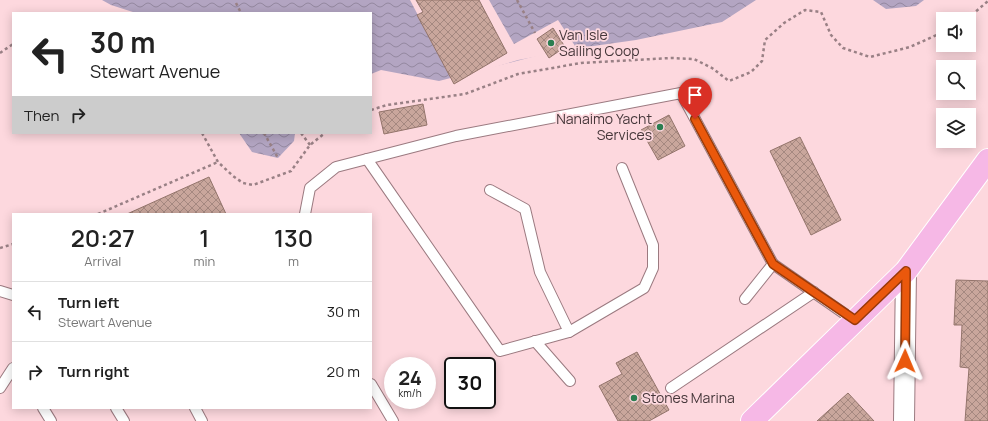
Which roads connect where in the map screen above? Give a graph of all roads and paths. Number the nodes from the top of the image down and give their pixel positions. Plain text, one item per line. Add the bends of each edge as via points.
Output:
1 (517, 0) edge
2 (988, 1) edge
3 (236, 3) dead end
4 (240, 12) edge
5 (975, 12) edge
6 (535, 33) dead end
7 (936, 35) edge
8 (12, 45) edge
9 (0, 54) edge
10 (372, 110) edge
11 (203, 134) edge
12 (265, 134) edge
13 (302, 134) edge
14 (324, 134) edge
15 (310, 146) junction
16 (278, 158) dead end
17 (367, 159) junction
18 (988, 160) edge
19 (218, 162) junction
20 (622, 168) dead end
21 (490, 190) dead end
22 (100, 213) edge
23 (305, 213) edge
24 (12, 244) edge
25 (0, 248) edge
26 (773, 264) junction
27 (906, 271) junction
28 (0, 291) edge
29 (814, 292) junction
30 (12, 295) edge
31 (745, 299) dead end
32 (855, 320) junction
33 (569, 332) junction
34 (535, 341) junction
35 (12, 370) edge
36 (570, 381) dead end
37 (372, 386) edge
38 (0, 388) edge
39 (671, 388) dead end
40 (44, 409) edge
41 (117, 409) edge
42 (196, 409) edge
43 (51, 421) edge
44 (124, 421) edge
45 (202, 421) edge
46 (393, 421) edge
47 (752, 421) edge
48 (904, 421) edge

1 - 6 path
2 - 5 path
3 - 4 path
7 - 10 path via 910,46 870,57 843,48 831,35 821,12 805,10 784,23 766,40 762,61 751,72 729,81 694,59 582,63 518,74 465,94 387,105
8 - 9 path
11 - 19 path
12 - 16 path
13 - 15 path
14 - 15 path
15 - 19 path via 291,171 253,185 233,176
17 - 23 lane via 336,167 310,188
17 - 26 lane via 456,136 681,93
17 - 34 lane via 500,351
18 - 27 highway
19 - 22 path
20 - 33 lane via 653,245 653,268 644,288
21 - 33 lane via 525,209 540,272
24 - 25 path
26 - 29 lane
26 - 31 lane
27 - 32 highway
27 - 48 street
28 - 30 lane
29 - 32 lane
29 - 39 lane
32 - 47 highway
33 - 34 lane
34 - 36 lane
35 - 38 lane
37 - 46 lane
40 - 43 lane
41 - 44 lane
42 - 45 lane

